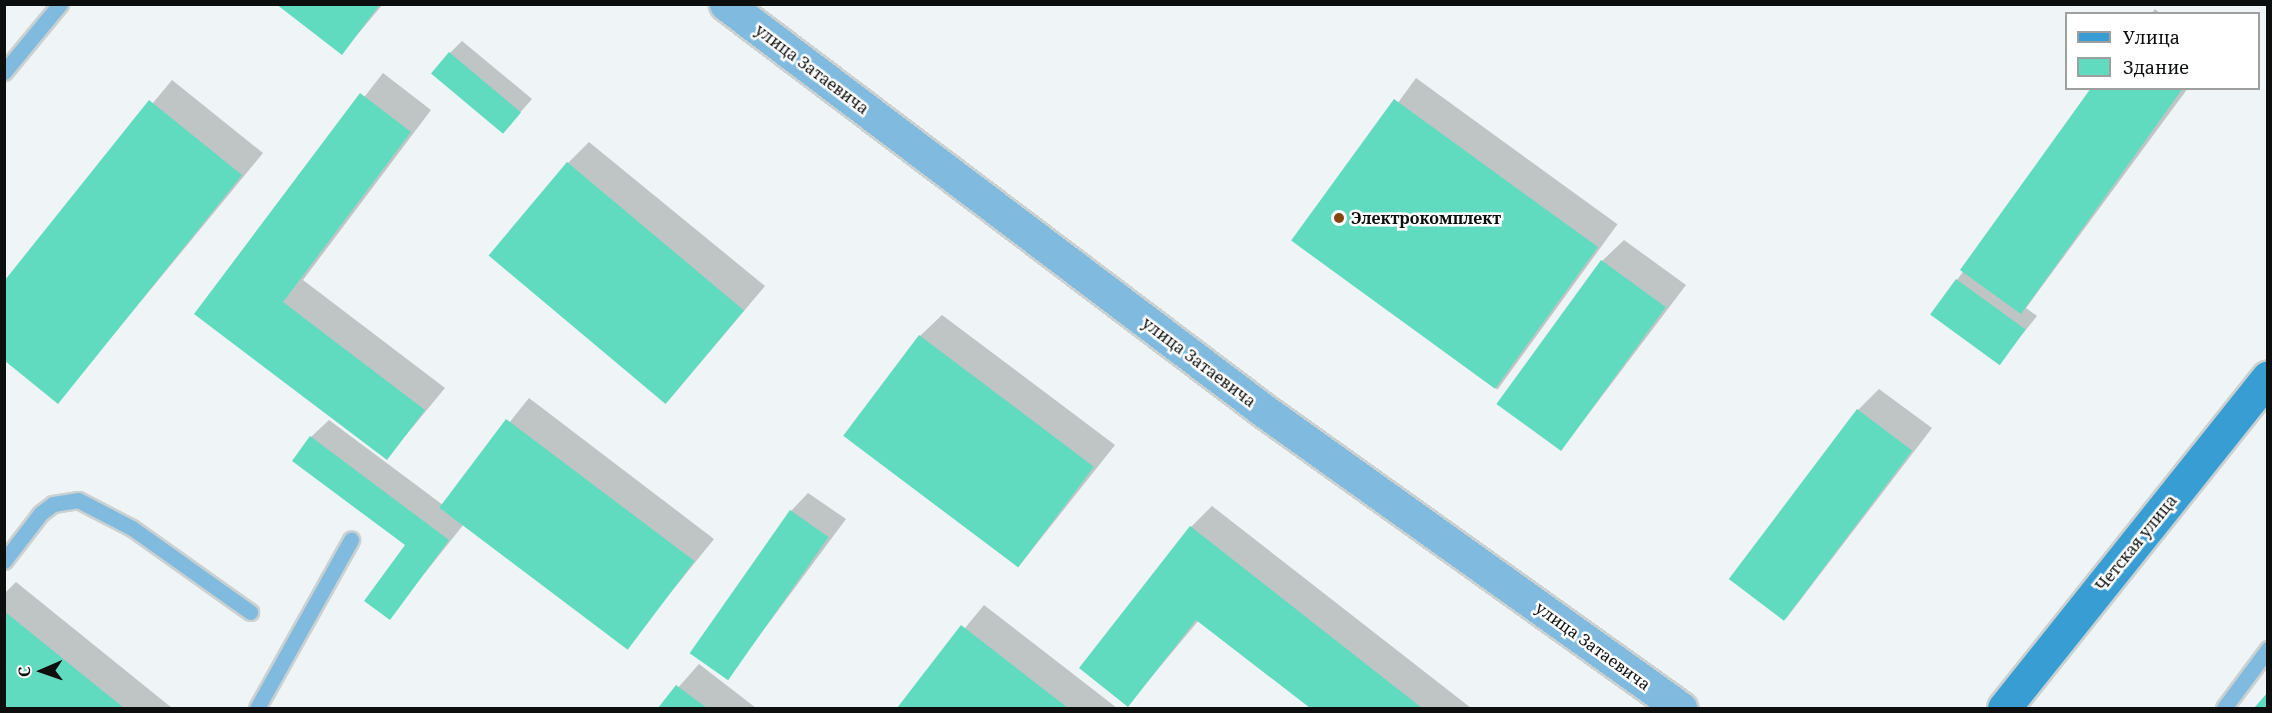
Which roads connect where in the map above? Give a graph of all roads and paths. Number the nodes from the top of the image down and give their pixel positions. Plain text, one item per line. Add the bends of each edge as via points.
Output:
1 (60, 4) edge
2 (726, 4) edge
3 (4, 72) edge
4 (2268, 377) edge
5 (351, 540) dead end
6 (4, 561) edge
7 (250, 612) dead end
8 (2268, 649) edge
9 (257, 708) edge
10 (1680, 708) edge
11 (2004, 708) edge
12 (2224, 708) edge

1 - 3 lane
2 - 10 street, улица Затаевича via 1263,410
4 - 11 main road, Четская улица
5 - 9 lane
6 - 7 lane via 47,509 78,500 132,528
8 - 12 lane

